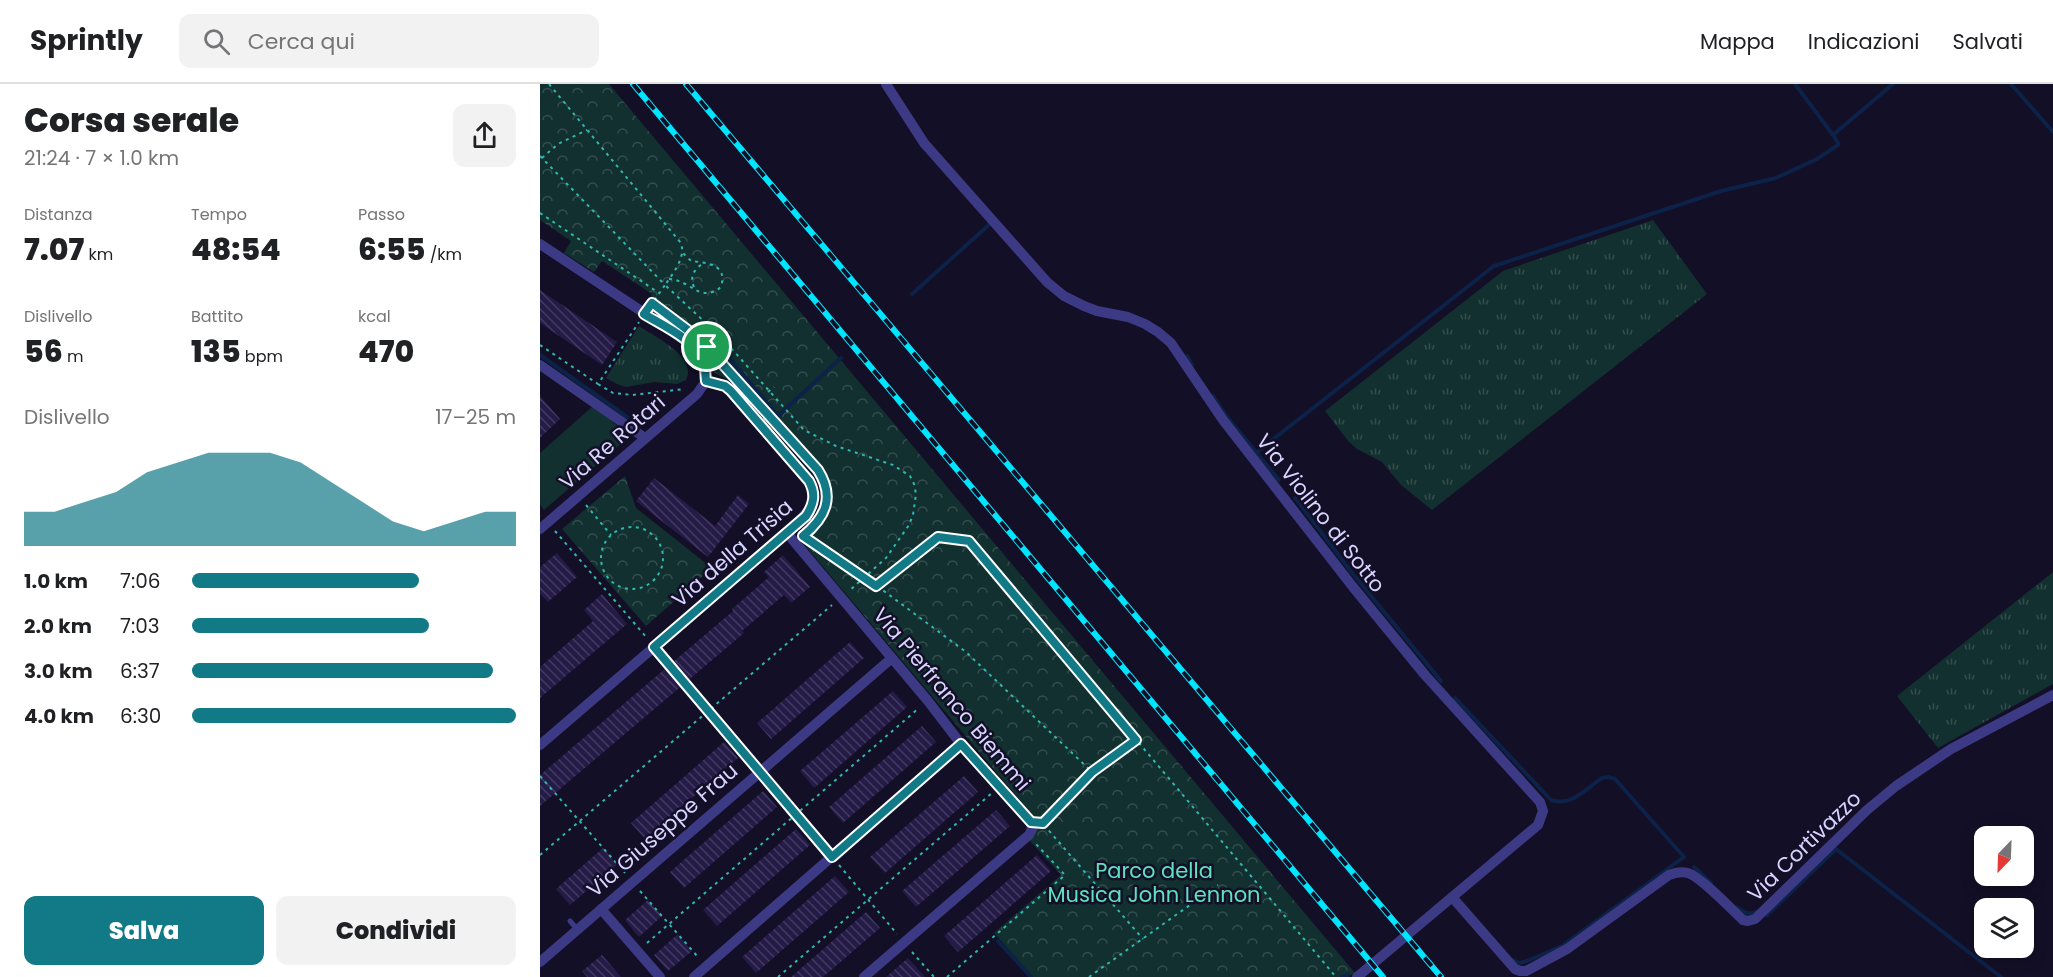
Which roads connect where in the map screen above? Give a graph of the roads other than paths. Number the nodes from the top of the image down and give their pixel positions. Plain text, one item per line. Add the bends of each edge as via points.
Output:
1 (886, 84) edge
2 (540, 244) edge
3 (540, 364) edge
4 (704, 384) junction
5 (645, 438) junction
6 (544, 526) edge
7 (788, 533) junction
8 (892, 658) junction
9 (2053, 695) edge
10 (961, 744) junction
11 (540, 745) edge
12 (1452, 897) junction
13 (601, 909) junction
14 (540, 962) edge
15 (660, 977) edge
16 (694, 977) edge
17 (864, 977) edge
18 (1357, 977) edge

1 - 12 street, Via Violino di Sotto via 924,143 1047,282 1084,306 1145,324 1171,344 1223,420 1353,587 1425,675 1540,802 1543,811 1538,825
2 - 4 street via 685,340 704,364
3 - 5 street
4 - 5 street, Via Re Rotari
4 - 7 street, Via della Trisia via 725,386 731,391 809,481 813,489 812,507
5 - 6 street, Via Re Rotari
7 - 8 street, Via Pierfranco Biemmi
7 - 11 street, Via della Trisia
8 - 10 street, Via Pierfranco Biemmi
8 - 13 street, Via Giuseppe Frau
9 - 12 street, Via Cortivazzo via 1951,748 1896,786 1755,919 1743,920 1697,879 1676,872 1567,949 1520,972
10 - 16 street
10 - 17 street, Via Pierfranco Biemmi via 1031,822 1032,829
12 - 18 street, Via Violino di Sotto
13 - 14 street, Via Giuseppe Frau via 573,925
13 - 15 street

